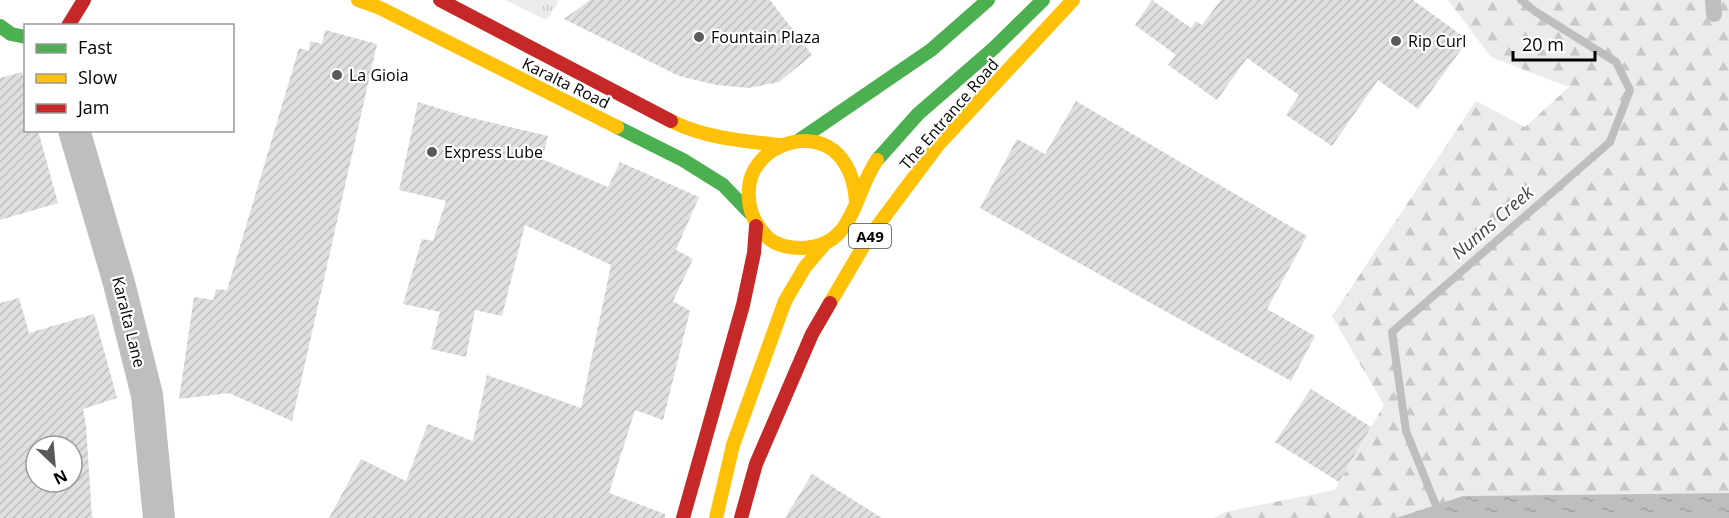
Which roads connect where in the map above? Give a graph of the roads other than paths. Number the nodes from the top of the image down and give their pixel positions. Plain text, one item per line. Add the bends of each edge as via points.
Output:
1 (358, 0) edge
2 (440, 0) edge
3 (988, 0) edge
4 (1043, 0) edge
5 (1073, 0) edge
6 (85, 2) edge
7 (69, 24) edge
8 (75, 132) edge
9 (798, 141) junction
10 (780, 145) junction
11 (856, 203) junction
12 (750, 213) junction
13 (756, 226) junction
14 (823, 246) junction
15 (159, 518) edge
16 (683, 518) edge
17 (716, 518) edge
18 (741, 518) edge

1 - 12 main road, Karalta Road via 683,160 723,186
2 - 10 main road, Karalta Road via 681,126 725,139
3 - 9 main road, A49 via 931,50
4 - 11 main road, A49 via 897,135 868,173
5 - 18 main road, The Entrance Road / A49 via 938,146 867,240 812,334 756,464
6 - 7 main road
8 - 15 street, Karalta Lane via 147,395
9 - 10 main road, A49
9 - 11 main road, A49 via 816,142 834,150 848,166 855,183
10 - 12 main road, A49 via 765,154 753,171 747,192
11 - 14 main road, A49 via 849,222
12 - 13 main road, A49
13 - 14 main road, A49 via 769,240 786,248
13 - 16 main road, A49 via 743,305
14 - 17 main road, A49 via 785,301 734,445

